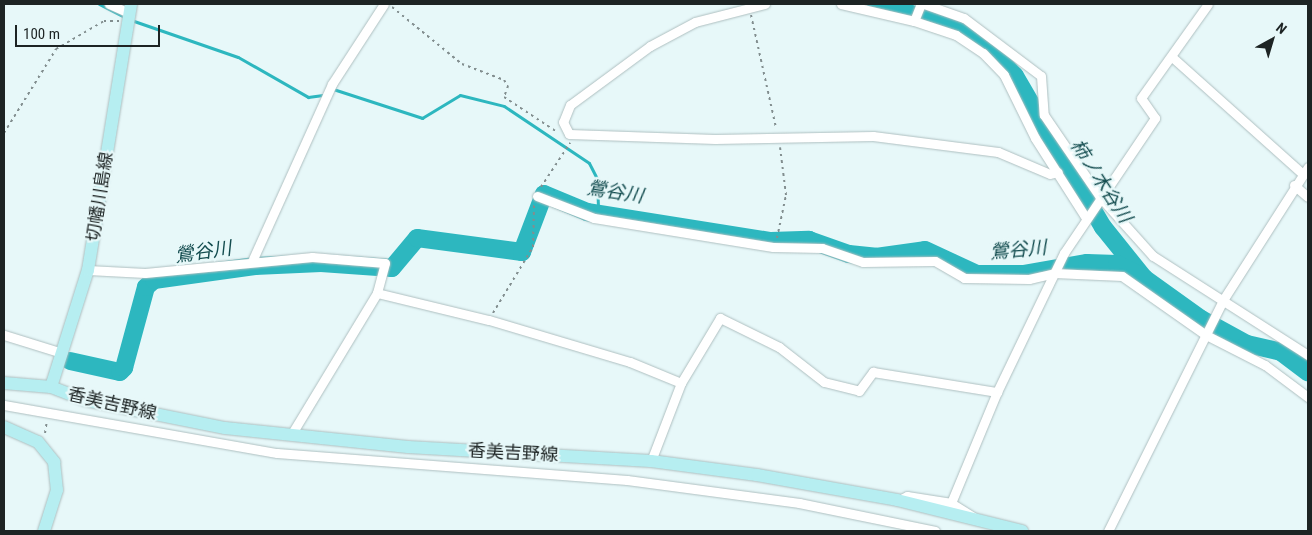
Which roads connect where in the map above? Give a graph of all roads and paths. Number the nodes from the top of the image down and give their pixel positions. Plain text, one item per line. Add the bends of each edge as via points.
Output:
1 (109, 4) edge
2 (384, 4) edge
3 (388, 4) edge
4 (765, 4) edge
5 (841, 4) edge
6 (1208, 4) edge
7 (922, 5) edge
8 (749, 8) junction
9 (129, 16) edge
10 (915, 19) junction
11 (1172, 57) junction
12 (4, 133) edge
13 (570, 134) junction
14 (777, 136) junction
15 (569, 145) dead end
16 (1306, 170) edge
17 (1058, 172) junction
18 (1294, 185) junction
19 (1308, 197) edge
20 (541, 198) junction
21 (1097, 201) junction
22 (1087, 216) junction
23 (776, 239) dead end
24 (254, 259) junction
25 (88, 270) junction
26 (1055, 272) junction
27 (377, 293) junction
28 (1222, 303) junction
29 (490, 320) junction
30 (1206, 333) junction
31 (4, 335) edge
32 (62, 353) junction
33 (1308, 355) edge
34 (4, 383) edge
35 (681, 383) junction
36 (51, 387) junction
37 (997, 392) junction
38 (1308, 397) edge
39 (4, 404) edge
40 (47, 416) dead end
41 (4, 428) edge
42 (44, 433) dead end
43 (291, 436) junction
44 (651, 461) junction
45 (897, 500) junction
46 (951, 503) junction
47 (977, 520) junction
48 (45, 531) edge
49 (935, 531) edge
50 (1022, 531) edge
51 (1108, 531) edge

1 - 9 street
2 - 24 street via 332,84
3 - 13 path via 462,64 504,80 508,86 504,98 509,102 561,134
4 - 8 street
5 - 10 street
6 - 11 street
7 - 10 street
7 - 21 street via 964,18 1041,76 1044,115
8 - 13 street via 695,22 650,46 570,105 563,122
8 - 14 path
9 - 12 path via 104,21 56,49
9 - 25 main road, 切幡川島線
10 - 17 street via 956,36 983,53 1004,75 1035,138
11 - 16 street
11 - 21 street via 1141,98 1155,118
13 - 14 street via 715,139
14 - 17 street via 844,134 971,148
14 - 23 path via 786,167 786,195
15 - 20 path
16 - 18 street
17 - 22 street
18 - 19 street
18 - 28 street
20 - 26 street via 594,218 773,248 822,248 863,262 921,258 964,278 1020,279
20 - 29 path via 531,219 533,247
21 - 22 street
21 - 28 street via 1153,256
22 - 26 street
24 - 25 street via 145,273
24 - 27 street via 312,257 385,269
25 - 32 main road, 切幡川島線
26 - 30 street via 1122,276
26 - 37 street
27 - 29 street
27 - 43 street
28 - 30 street
28 - 33 street
29 - 35 street via 630,362
30 - 38 street via 1265,365
30 - 51 street
31 - 32 street
32 - 36 main road, 切幡川島線
34 - 36 main road, 香美吉野線
35 - 37 street via 720,318 779,347 824,382 859,391 873,372
35 - 44 street
36 - 43 main road, 香美吉野線 via 85,400 225,428
37 - 46 street
39 - 49 street via 277,453 636,480 799,503
40 - 42 path
41 - 48 main road via 38,442 54,462 57,490
43 - 44 main road, 香美吉野線
44 - 45 main road, 香美吉野線
45 - 46 street via 907,496
45 - 47 main road, 香美吉野線
46 - 47 street
47 - 50 main road, 香美吉野線

